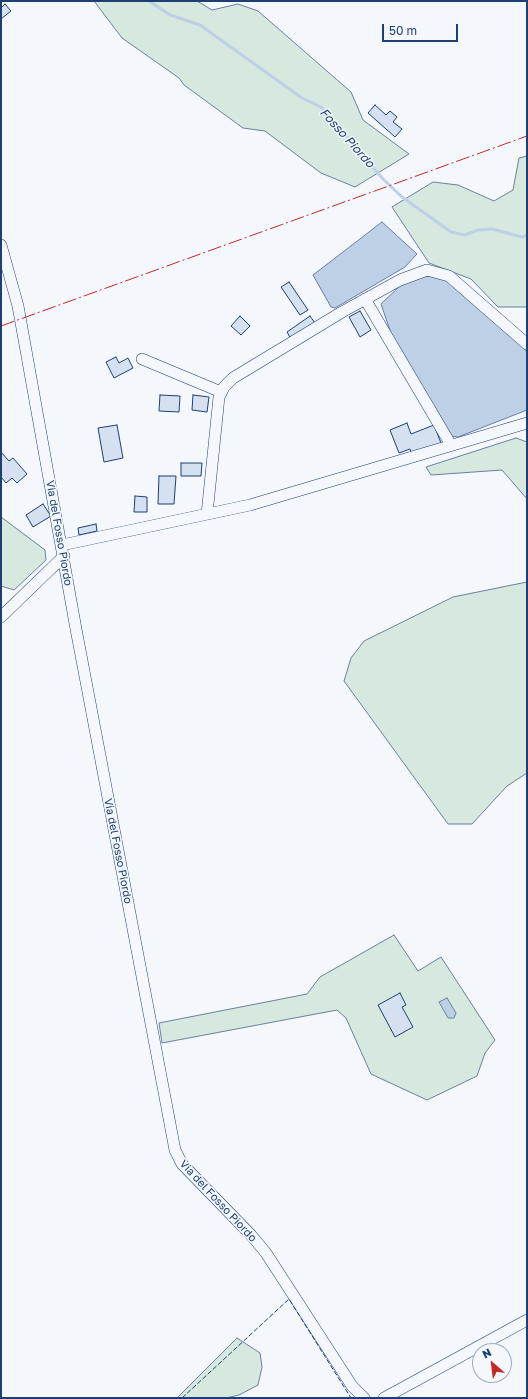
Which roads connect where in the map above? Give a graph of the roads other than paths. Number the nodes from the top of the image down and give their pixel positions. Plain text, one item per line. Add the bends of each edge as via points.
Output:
1 (1, 245) edge
2 (365, 299) junction
3 (527, 344) edge
4 (142, 359) dead end
5 (220, 392) junction
6 (527, 423) edge
7 (451, 445) junction
8 (206, 514) junction
9 (62, 545) junction
10 (64, 556) junction
11 (1, 617) edge
12 (527, 1320) edge
13 (364, 1398) edge
14 (384, 1398) edge

1 - 9 street, Via del Fosso Piordo via 18,306
2 - 3 street via 416,273 427,270 443,273 455,280
2 - 5 street via 233,378
2 - 7 street
4 - 5 street
5 - 8 street
6 - 7 street
7 - 8 street via 250,505
8 - 9 street
9 - 10 street, Via del Fosso Piordo
10 - 11 street
10 - 13 street, Via del Fosso Piordo via 177,1156 266,1254 352,1386
12 - 14 street

